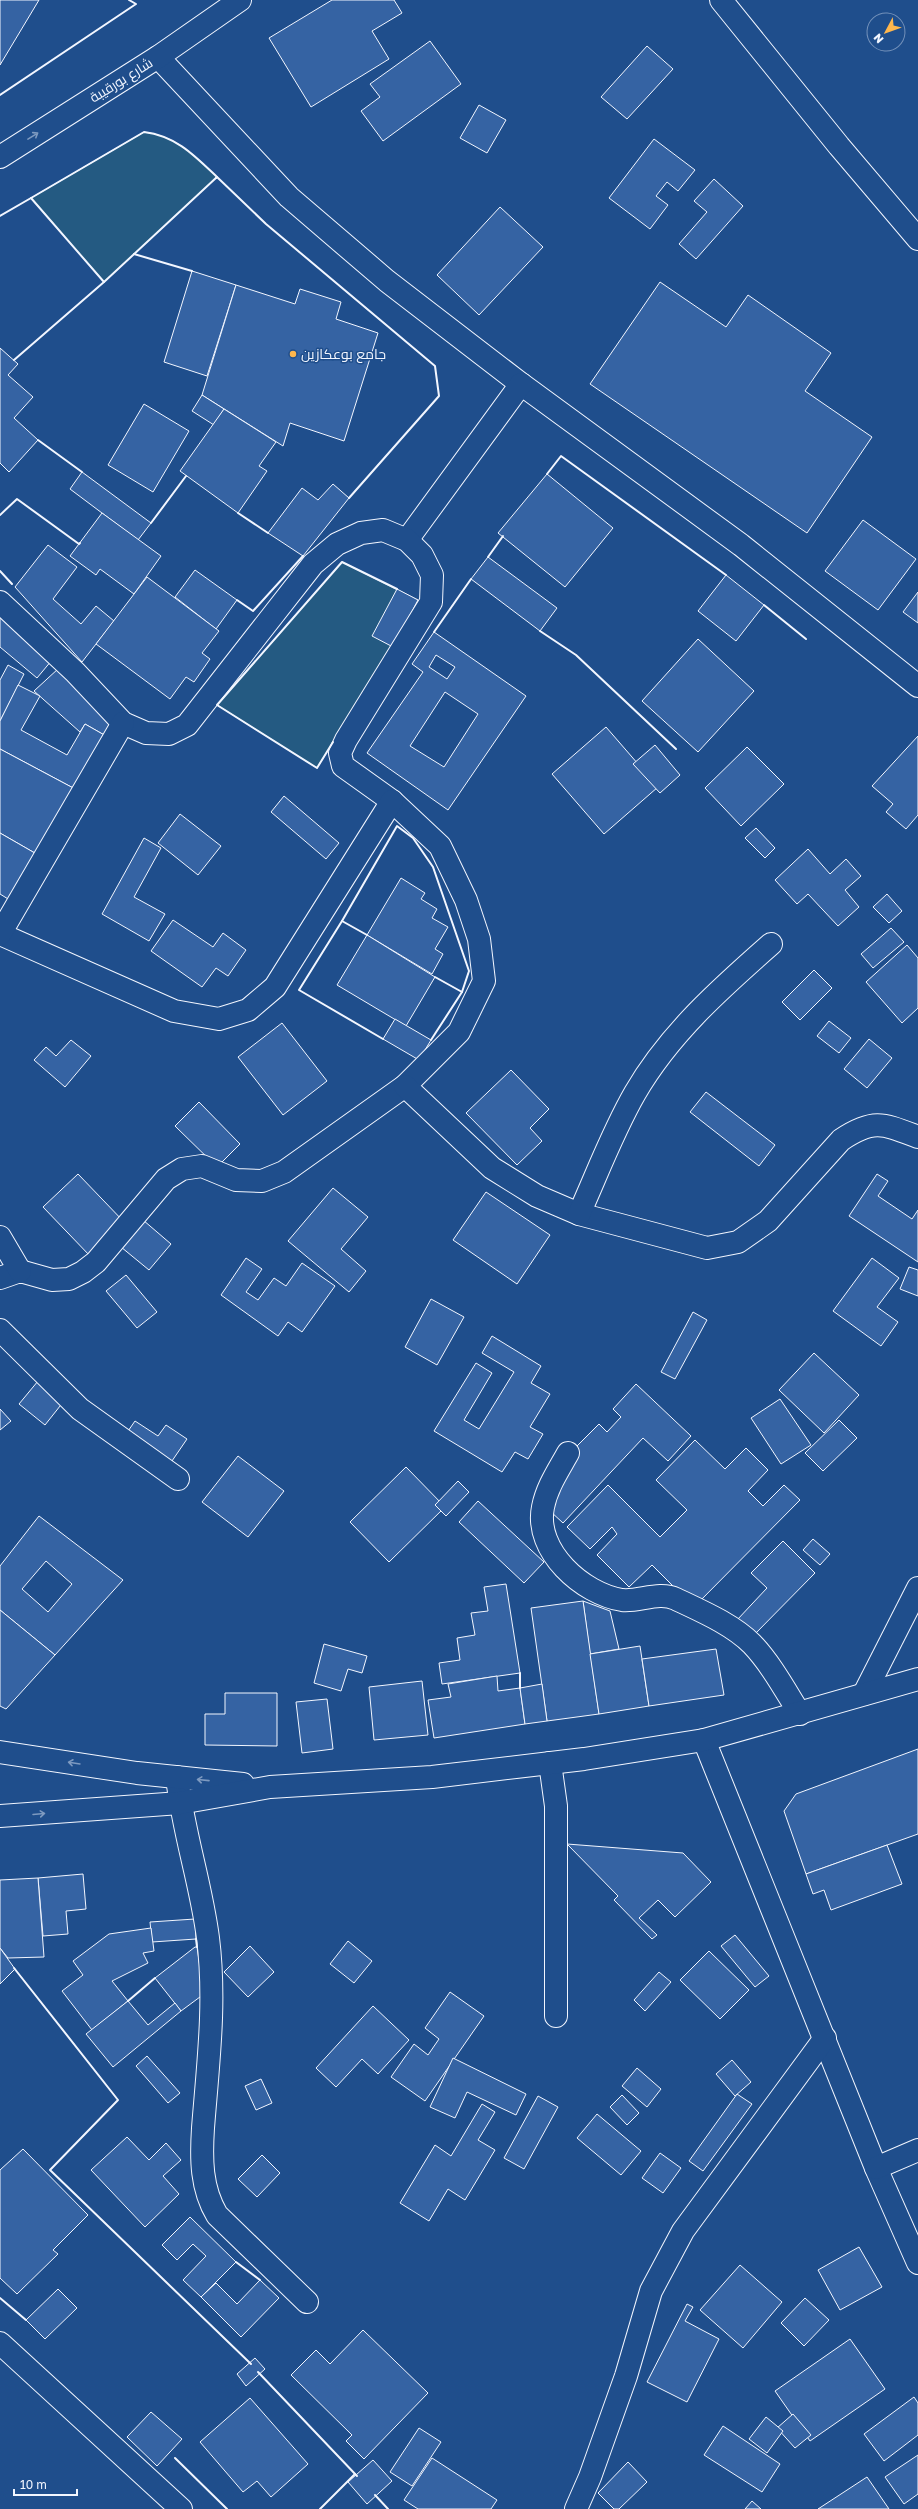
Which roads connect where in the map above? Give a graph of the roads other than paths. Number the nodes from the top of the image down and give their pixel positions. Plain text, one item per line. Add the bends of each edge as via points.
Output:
1 (240, 0) edge
2 (721, 0) edge
3 (158, 57) junction
4 (0, 157) edge
5 (918, 238) edge
6 (521, 384) junction
7 (407, 540) junction
8 (0, 602) edge
9 (918, 686) edge
10 (123, 723) junction
11 (392, 801) junction
12 (0, 934) edge
13 (771, 944) dead end
14 (405, 1086) junction
15 (918, 1137) edge
16 (579, 1214) junction
17 (0, 1237) edge
18 (20, 1271) junction
19 (0, 1278) edge
20 (0, 1330) edge
21 (568, 1453) dead end
22 (178, 1479) dead end
23 (918, 1588) edge
24 (918, 1679) edge
25 (864, 1694) junction
26 (800, 1714) junction
27 (704, 1740) junction
28 (0, 1752) edge
29 (550, 1763) junction
30 (177, 1777) junction
31 (270, 1787) junction
32 (180, 1803) junction
33 (0, 1816) edge
34 (556, 2016) dead end
35 (825, 2038) junction
36 (918, 2150) edge
37 (876, 2168) junction
38 (918, 2263) edge
39 (307, 2302) dead end
40 (0, 2343) edge
41 (182, 2509) edge
42 (576, 2509) edge

1 - 3 street, شارع بورقيبة
2 - 5 street via 839,146
4 -> 3 street, شارع بورقيبة
3 - 6 street via 289,197 387,281
6 - 7 street
6 - 9 street via 741,545
7 - 10 street via 383,530 361,533 337,544 313,564 187,724 169,734 146,732
7 - 11 street via 422,555 432,575 431,602 340,753 343,766
8 - 10 street via 75,672
10 - 12 street
11 - 12 street via 275,988 248,1010 220,1019 174,1011
11 - 14 street via 440,846 468,906 479,939 484,980 459,1032
13 - 16 street via 721,988 666,1050 635,1093
14 - 16 street via 492,1168 536,1196
14 - 18 street via 284,1172 262,1181 236,1180 202,1166 182,1168 166,1179 96,1262 69,1279 52,1280
15 - 16 street via 885,1125 868,1126 854,1131 841,1140 768,1221 738,1242 707,1248
17 - 18 street
18 - 19 street
20 - 22 street via 80,1409
21 - 26 street via 549,1484 542,1509 545,1536 563,1568 591,1590 623,1600 652,1596 674,1598 723,1623 751,1643 768,1664
23 - 25 street
24 - 25 street
25 - 26 street
26 - 27 street
27 - 29 street
27 - 35 street
30 -> 28 street
29 - 31 street via 432,1777
29 - 34 street via 556,1806
31 -> 30 street
30 - 32 street
31 - 32 street
33 -> 32 street
32 - 39 street via 198,1882 212,1976 211,2035 201,2162 208,2200 217,2215
35 - 37 street
35 - 42 street via 683,2231 651,2291 590,2478
36 - 37 street
37 - 38 street
40 - 41 street

